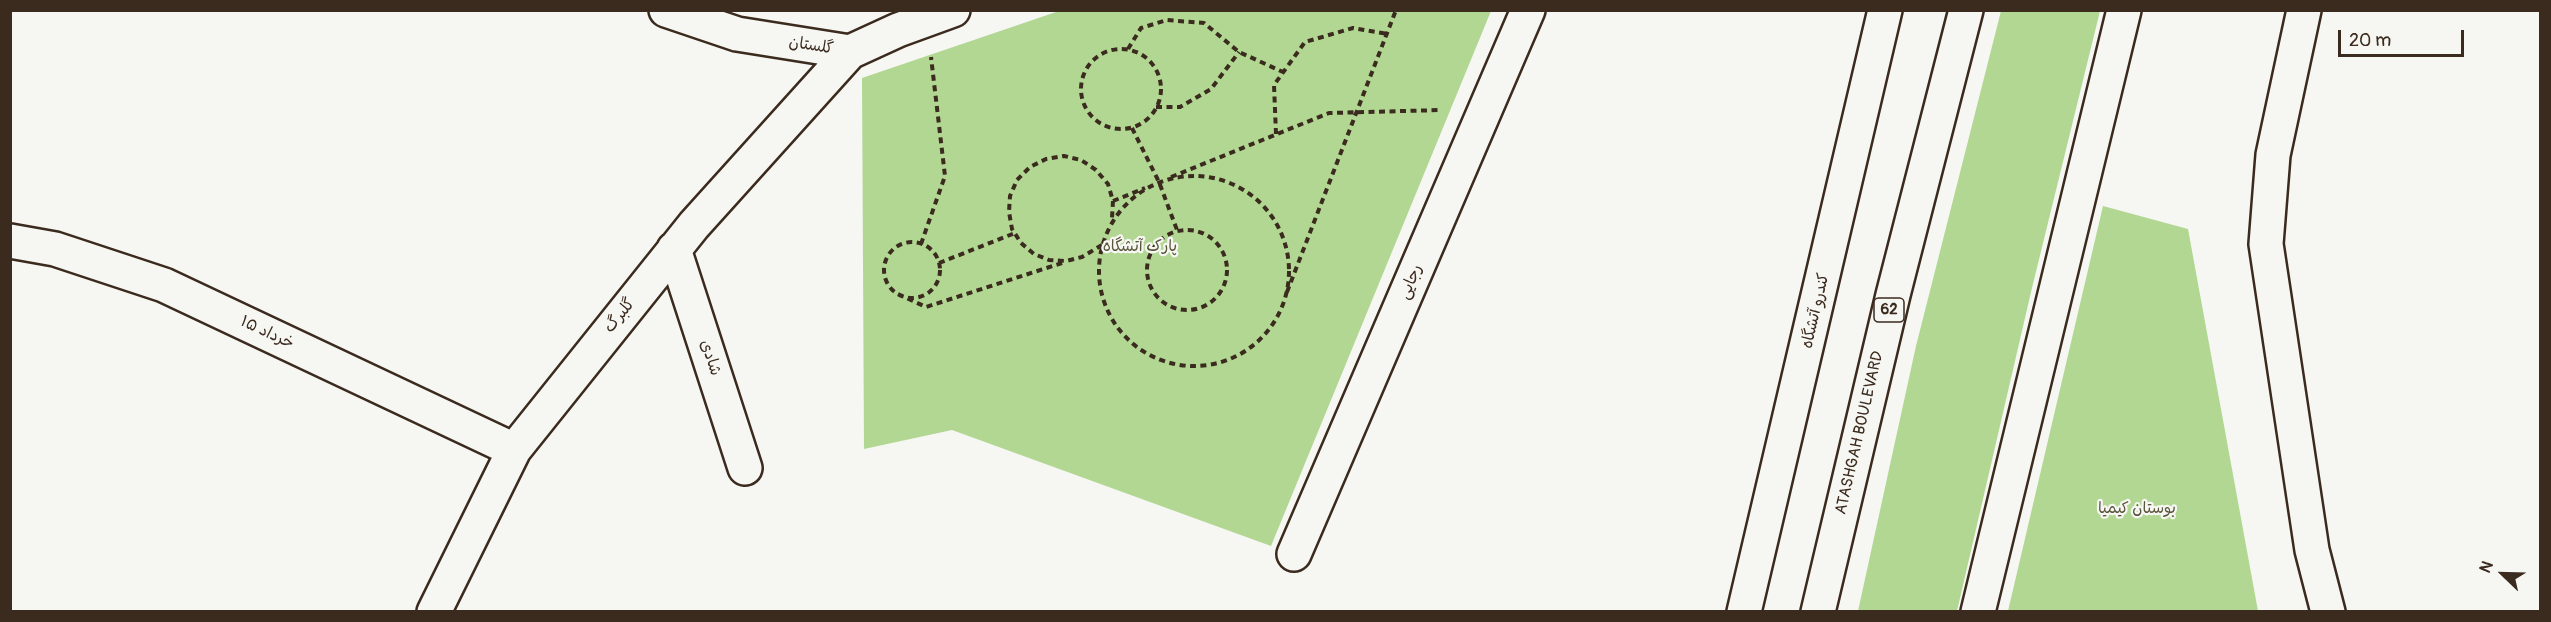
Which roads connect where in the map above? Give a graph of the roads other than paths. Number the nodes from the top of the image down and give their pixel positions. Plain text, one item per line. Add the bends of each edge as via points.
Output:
1 (666, 10) edge
2 (1528, 10) edge
3 (1885, 10) edge
4 (1966, 10) edge
5 (2124, 10) edge
6 (2304, 10) edge
7 (938, 16) edge
8 (850, 52) junction
9 (10, 241) edge
10 (674, 249) junction
11 (514, 450) junction
12 (745, 468) dead end
13 (1294, 554) dead end
14 (434, 612) edge
15 (1744, 612) edge
16 (1818, 612) edge
17 (1978, 612) edge
18 (2328, 612) edge

1 - 8 street, گلستان via 737,34
2 - 13 street, رجایی
3 - 15 street, کندرو آتشگاه
4 - 16 street, ATASHGAH BOULEVARD / 62
5 - 17 street
6 - 18 street via 2273,155 2266,244 2312,550
7 - 8 street, گلستان
8 - 10 street, گلبرگ
9 - 11 street, ۱۵ خرداد via 56,249 164,285
10 - 11 street, گلبرگ
10 - 12 street, شادی
11 - 14 street, گلبرگ

